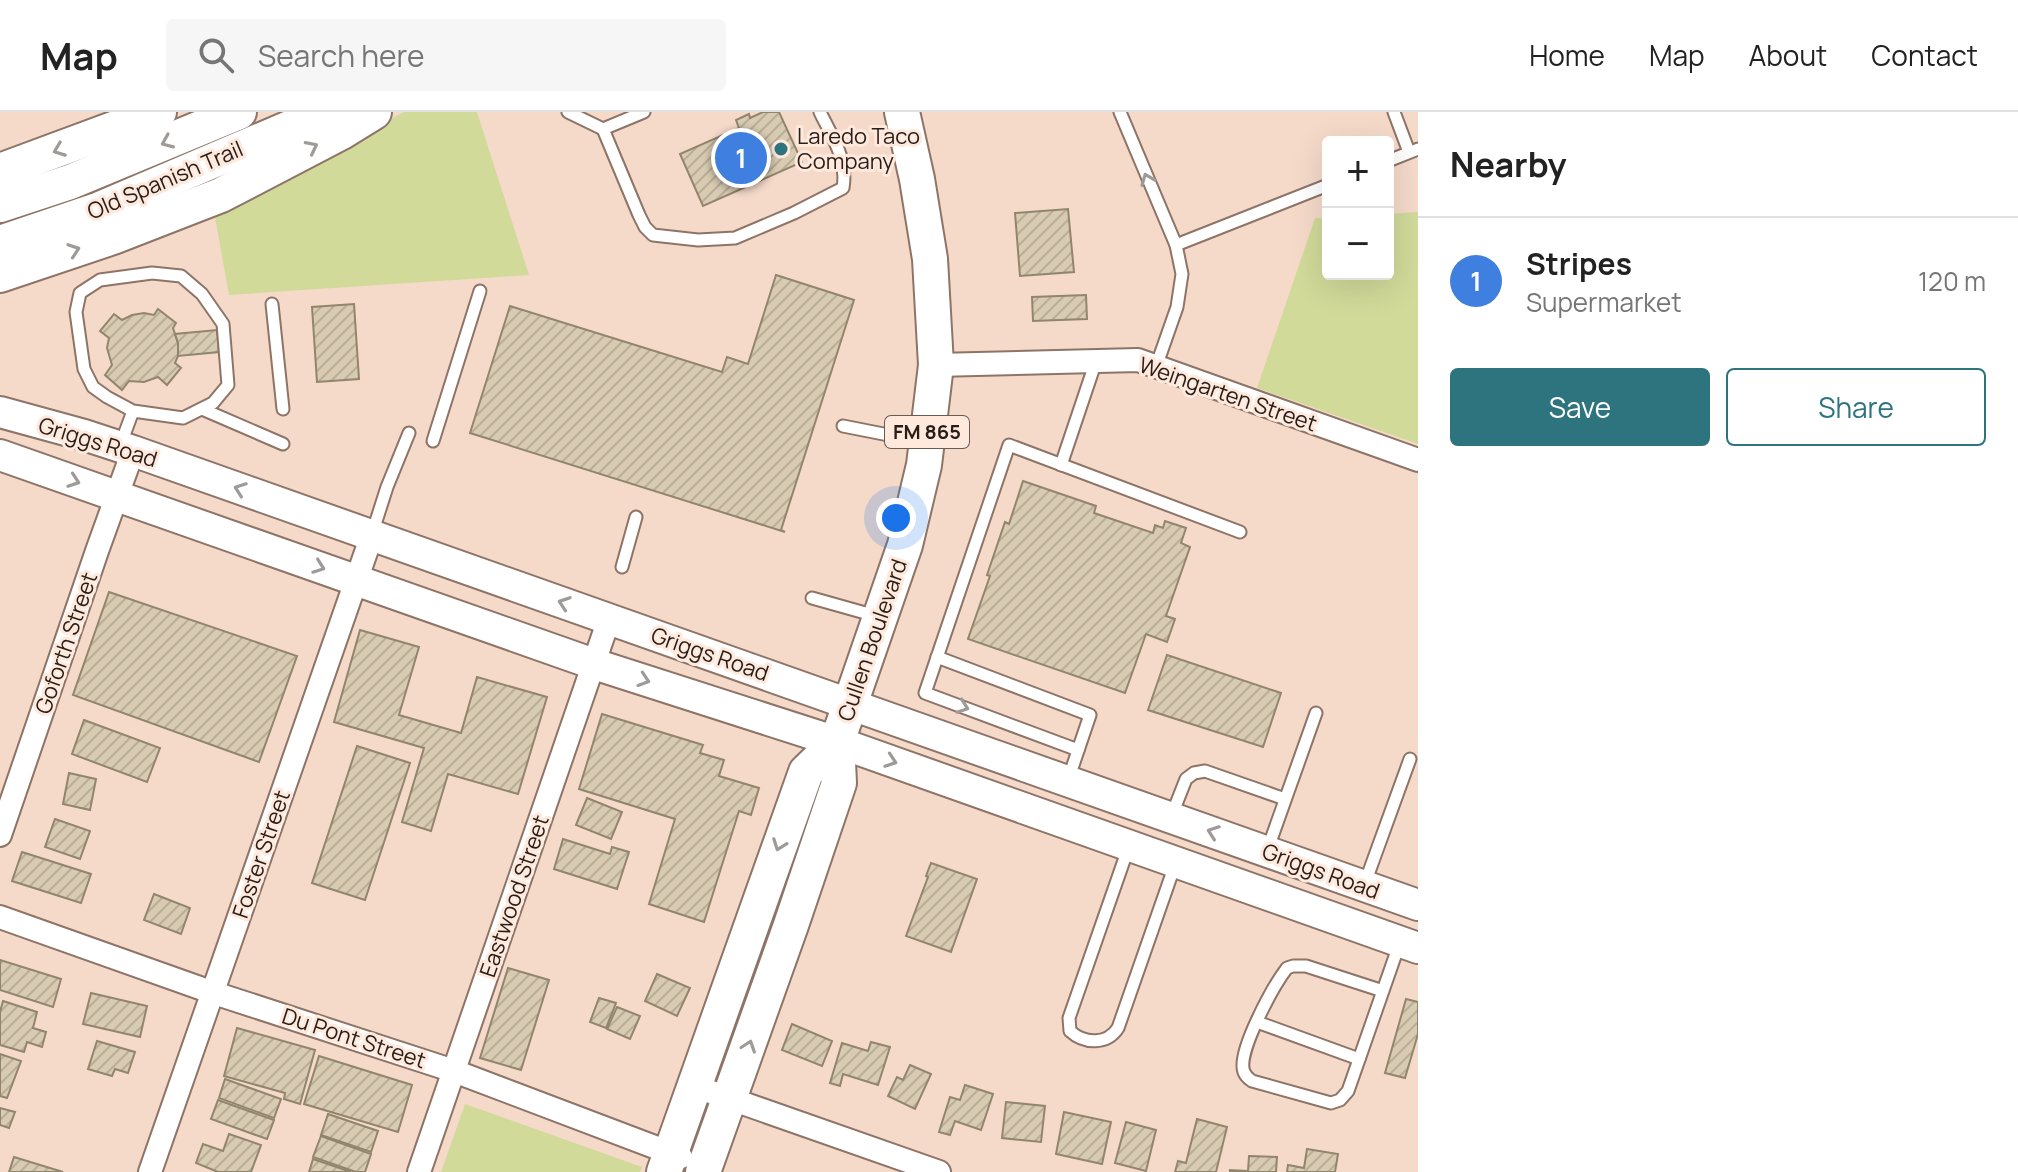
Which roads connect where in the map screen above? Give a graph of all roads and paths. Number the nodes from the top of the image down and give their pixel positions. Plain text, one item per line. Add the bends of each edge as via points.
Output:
1 (159, 112) edge
2 (239, 112) edge
3 (327, 112) edge
4 (374, 112) edge
5 (568, 112) edge
6 (644, 112) edge
7 (820, 112) edge
8 (902, 112) edge
9 (1120, 112) edge
10 (1394, 112) edge
11 (603, 129) junction
12 (1414, 151) edge
13 (1394, 159) edge
14 (0, 171) edge
15 (1322, 187) edge
16 (0, 205) edge
17 (0, 243) edge
18 (1176, 245) junction
19 (0, 275) edge
20 (480, 291) dead end
21 (272, 304) dead end
22 (1096, 361) junction
23 (936, 365) junction
24 (1156, 367) junction
25 (202, 409) junction
26 (283, 409) dead end
27 (133, 411) junction
28 (0, 412) edge
29 (843, 426) dead end
30 (409, 433) dead end
31 (433, 441) dead end
32 (926, 442) junction
33 (283, 444) dead end
34 (126, 449) junction
35 (0, 455) edge
36 (1418, 460) edge
37 (1061, 465) junction
38 (117, 496) junction
39 (636, 517) dead end
40 (1240, 532) dead end
41 (372, 535) junction
42 (622, 567) dead end
43 (356, 581) junction
44 (812, 598) dead end
45 (880, 617) junction
46 (609, 619) junction
47 (937, 657) junction
48 (594, 664) junction
49 (849, 703) junction
50 (1316, 713) dead end
51 (837, 742) junction
52 (1078, 750) junction
53 (1410, 759) dead end
54 (1068, 781) junction
55 (1285, 799) junction
56 (1170, 817) junction
57 (0, 835) edge
58 (1267, 851) junction
59 (1154, 854) junction
60 (1364, 886) junction
61 (1418, 905) edge
62 (0, 917) edge
63 (1409, 945) edge
64 (1383, 991) junction
65 (214, 993) junction
66 (1257, 1022) junction
67 (1359, 1059) junction
68 (454, 1071) junction
69 (694, 1086) junction
70 (730, 1099) junction
71 (667, 1162) edge
72 (704, 1169) edge
73 (150, 1172) edge
74 (419, 1172) edge
75 (939, 1172) edge

1 -> 14 main road
2 -> 16 main road, Old Spanish Trail
3 - 17 main road, Old Spanish Trail via 100,209
19 -> 4 main road via 221,195
5 - 11 lane
6 - 11 lane
7 - 11 lane via 841,155 843,188 735,238 653,235 639,215
8 - 23 main road, Cullen Boulevard / FM 865 via 930,259
18 -> 9 lane
10 - 12 lane
12 - 13 lane
15 - 18 lane
18 - 24 lane via 1181,285
20 - 31 lane
21 - 26 lane
22 - 23 street, Weingarten Street
22 - 24 street, Weingarten Street via 1138,360
22 - 37 lane
23 - 32 main road, Cullen Boulevard / FM 865
24 - 36 street, Weingarten Street
25 - 27 lane via 183,418
25 - 27 lane via 228,385 223,324 181,276 152,273 100,280 80,293 76,312 84,369 93,387
25 - 33 lane
27 - 34 lane
28 - 34 main road, Griggs Road
29 - 32 lane
30 - 41 lane
32 - 45 main road, Cullen Boulevard / FM 865 via 905,545
34 - 38 street, Goforth Street
41 -> 34 main road, Griggs Road
35 -> 38 main road, Griggs Road
37 - 40 lane
37 - 47 lane via 1009,445
38 -> 43 main road, Griggs Road
38 - 57 street, Goforth Street
39 - 42 lane
41 - 43 street, Foster Street
46 -> 41 main road, Griggs Road
43 - 48 main road, Griggs Road
43 - 65 street, Foster Street
44 - 45 lane
45 - 49 main road, Cullen Boulevard / FM 865
46 - 48 street, Eastwood Street
46 - 49 main road, Griggs Road
47 - 52 lane via 1090,715
47 -> 52 lane via 925,693
48 -> 51 main road, Griggs Road
48 - 68 street, Eastwood Street
49 - 51 main road, Cullen Boulevard / FM 865
49 - 54 main road, Griggs Road
50 - 55 lane
51 -> 59 main road, Griggs Road
51 -> 69 main road, Cullen Boulevard / FM 865 via 806,772
70 -> 51 main road, Cullen Boulevard / FM 865 via 839,783
52 - 54 lane
53 - 60 lane
54 - 56 main road, Griggs Road
55 - 56 lane via 1205,771 1186,779
55 - 58 lane
58 -> 56 main road, Griggs Road
56 - 59 main road
58 - 60 main road, Griggs Road
59 - 59 lane via 1069,1018 1076,1036 1100,1041 1118,1028
59 - 63 main road, Griggs Road
60 - 61 main road, Griggs Road
62 - 65 street, Du Pont Street
63 - 64 lane
64 - 66 lane via 1293,966 1282,975
64 - 67 lane
65 - 68 street, Du Pont Street
65 - 73 street, Foster Street
66 - 67 lane
66 - 67 lane via 1242,1061 1252,1081 1331,1103 1348,1091
68 - 71 street, Du Pont Street
68 - 74 street, Eastwood Street
69 - 70 street
69 - 71 main road, Cullen Boulevard / FM 865
70 - 72 main road, Cullen Boulevard / FM 865
70 - 75 street
71 - 72 street, Du Pont Street

